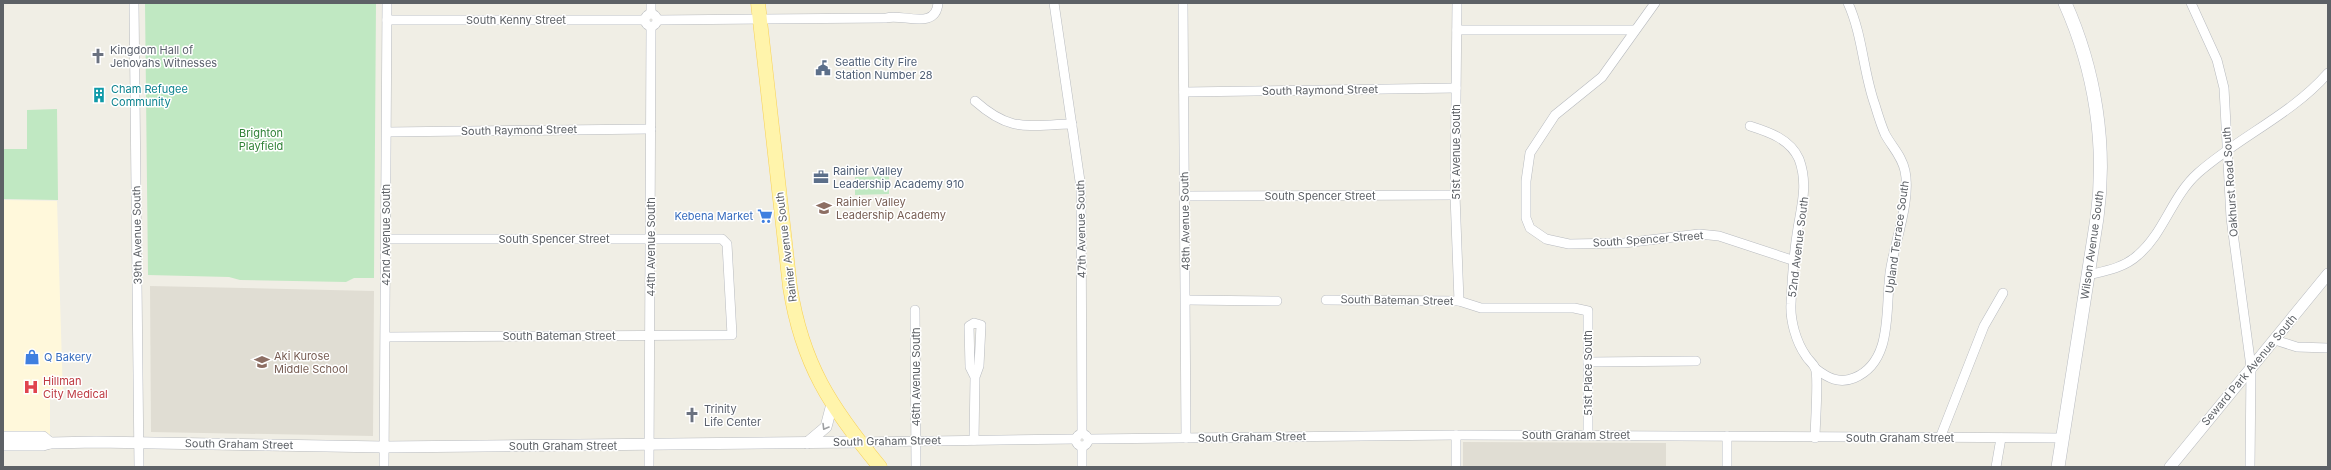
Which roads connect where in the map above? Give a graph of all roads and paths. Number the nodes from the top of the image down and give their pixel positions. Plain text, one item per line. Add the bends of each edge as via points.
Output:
1 (134, 3) edge
2 (387, 3) edge
3 (651, 3) edge
4 (758, 3) edge
5 (938, 3) edge
6 (1054, 3) edge
7 (1183, 3) edge
8 (1456, 3) edge
9 (1655, 3) edge
10 (1848, 3) edge
11 (2065, 3) edge
12 (2191, 3) edge
13 (759, 19) junction
14 (388, 20) junction
15 (651, 20) junction
16 (1457, 30) junction
17 (1635, 30) junction
18 (2328, 73) edge
19 (1456, 88) junction
20 (1184, 92) junction
21 (975, 101) dead end
22 (1072, 124) junction
23 (1750, 126) dead end
24 (651, 129) junction
25 (387, 132) junction
26 (2229, 150) junction
27 (1455, 195) junction
28 (1185, 196) junction
29 (386, 239) junction
30 (650, 239) junction
31 (1795, 261) junction
32 (2328, 274) edge
33 (2088, 275) junction
34 (2004, 293) dead end
35 (1186, 300) junction
36 (1326, 300) dead end
37 (1277, 301) dead end
38 (1459, 301) junction
39 (915, 310) dead end
40 (1588, 311) joint
41 (732, 335) joint
42 (650, 336) junction
43 (386, 337) junction
44 (2274, 340) junction
45 (2328, 348) edge
46 (1588, 362) junction
47 (1696, 362) dead end
48 (2251, 367) junction
49 (1816, 369) junction
50 (976, 377) junction
51 (832, 404) junction
52 (1456, 435) junction
53 (1588, 435) junction
54 (1727, 436) junction
55 (3, 437) edge
56 (1186, 438) junction
57 (1815, 438) junction
58 (1940, 438) junction
59 (2001, 438) junction
60 (2062, 438) junction
61 (1082, 439) junction
62 (974, 440) junction
63 (916, 441) junction
64 (860, 442) junction
65 (50, 443) junction
66 (139, 443) junction
67 (807, 443) junction
68 (3, 445) edge
69 (650, 446) junction
70 (384, 447) junction
71 (139, 467) edge
72 (384, 467) edge
73 (649, 467) edge
74 (880, 467) edge
75 (916, 467) edge
76 (1082, 467) edge
77 (1456, 467) edge
78 (1727, 467) edge
79 (1996, 467) edge
80 (2058, 467) edge
81 (2170, 467) edge
82 (2250, 467) edge

1 - 66 street, 39th Avenue South
2 - 14 street, 42nd Avenue South
3 - 15 street, 44th Avenue South
4 - 13 main road, Rainier Avenue South
5 - 13 street, South Kenny Street via 932,17 902,19 899,22 886,18
6 - 22 street, 47th Avenue South
7 - 20 street, 48th Avenue South
8 - 16 street, 51st Avenue South
9 - 17 street
10 - 49 street, Upland Terrace South via 1854,16 1874,103 1886,134 1901,159 1907,182 1890,268 1884,340 1880,354 1862,375 1849,380 1828,378
11 - 33 main road, Wilson Avenue South via 2086,61 2099,131 2099,202
12 - 26 street, Oakhurst Road South via 2222,76
13 - 15 street, South Kenny Street
13 - 51 main road, Rainier Avenue South via 793,308 810,361
14 - 15 street, South Kenny Street
14 - 25 street, 42nd Avenue South
15 - 24 street, 44th Avenue South
16 - 17 street
16 - 19 street, 51st Avenue South
17 - 31 street, South Spencer Street via 1602,77 1554,115 1530,153 1526,181 1526,218 1530,228 1546,239 1568,244 1624,243 1699,234 1721,237
18 - 26 street via 2299,102
19 - 20 street, South Raymond Street
19 - 27 street, 51st Avenue South
20 - 28 street, 48th Avenue South
21 - 22 street via 992,116 1013,125
22 - 61 street, 47th Avenue South via 1081,188
23 - 31 street, 52nd Avenue South via 1779,138 1789,145 1798,159 1805,187
24 - 25 street, South Raymond Street
24 - 30 street, 44th Avenue South
25 - 29 street, 42nd Avenue South
26 - 33 street via 2189,182 2151,243 2137,256 2111,270
26 - 48 street, Oakhurst Road South via 2231,218
27 - 28 street, South Spencer Street
27 - 38 street, 51st Avenue South
28 - 35 street, 48th Avenue South
29 - 30 street, South Spencer Street
29 - 43 street, 42nd Avenue South
30 - 41 street, South Spencer Street via 722,239 727,244
30 - 42 street, 44th Avenue South
31 - 49 street, 52nd Avenue South via 1792,322 1805,355
32 - 44 street, Seward Park Avenue South
33 - 60 main road, Wilson Avenue South
34 - 58 street via 1984,326
35 - 37 street
35 - 56 street, 48th Avenue South
36 - 38 street, South Bateman Street
38 - 40 street, South Bateman Street via 1481,308 1574,308
39 - 63 street, 46th Avenue South
40 - 46 street, 51st Place South
41 - 42 street, South Bateman Street
42 - 43 street, South Bateman Street
42 - 69 street, 44th Avenue South
43 - 70 street, 42nd Avenue South
44 - 45 street via 2297,347
44 - 48 street, Seward Park Avenue South
46 - 47 street
46 - 53 street, 51st Place South
48 - 81 street, Seward Park Avenue South
48 - 82 street, Oakhurst Road South
49 - 57 street
50 - 50 street via 981,325 974,323 969,326 970,367
50 - 62 street
51 - 64 main road, Rainier Avenue South
51 -> 67 street via 826,427
52 - 53 street, South Graham Street
52 - 56 street, South Graham Street
52 - 77 street
53 - 54 street, South Graham Street
54 - 57 street, South Graham Street
54 - 78 street
55 - 65 street, South Graham Street via 43,438
56 - 61 street, South Graham Street
57 - 58 street, South Graham Street
58 - 59 street, South Graham Street
59 - 60 street, South Graham Street
59 - 79 street
60 - 80 main road, Wilson Avenue South
61 - 62 street, South Graham Street
61 - 76 street, 47th Avenue South
62 - 63 street, South Graham Street
63 - 64 street, South Graham Street
63 - 75 street, 46th Avenue South
64 - 67 street, South Graham Street
64 - 74 main road, Rainier Avenue South
65 - 66 street, South Graham Street
65 - 68 street, South Graham Street
66 - 70 street, South Graham Street
66 - 71 street, 39th Avenue South
67 - 69 street, South Graham Street
69 - 70 street, South Graham Street
69 - 73 street, 44th Avenue South
70 - 72 street, 42nd Avenue South

